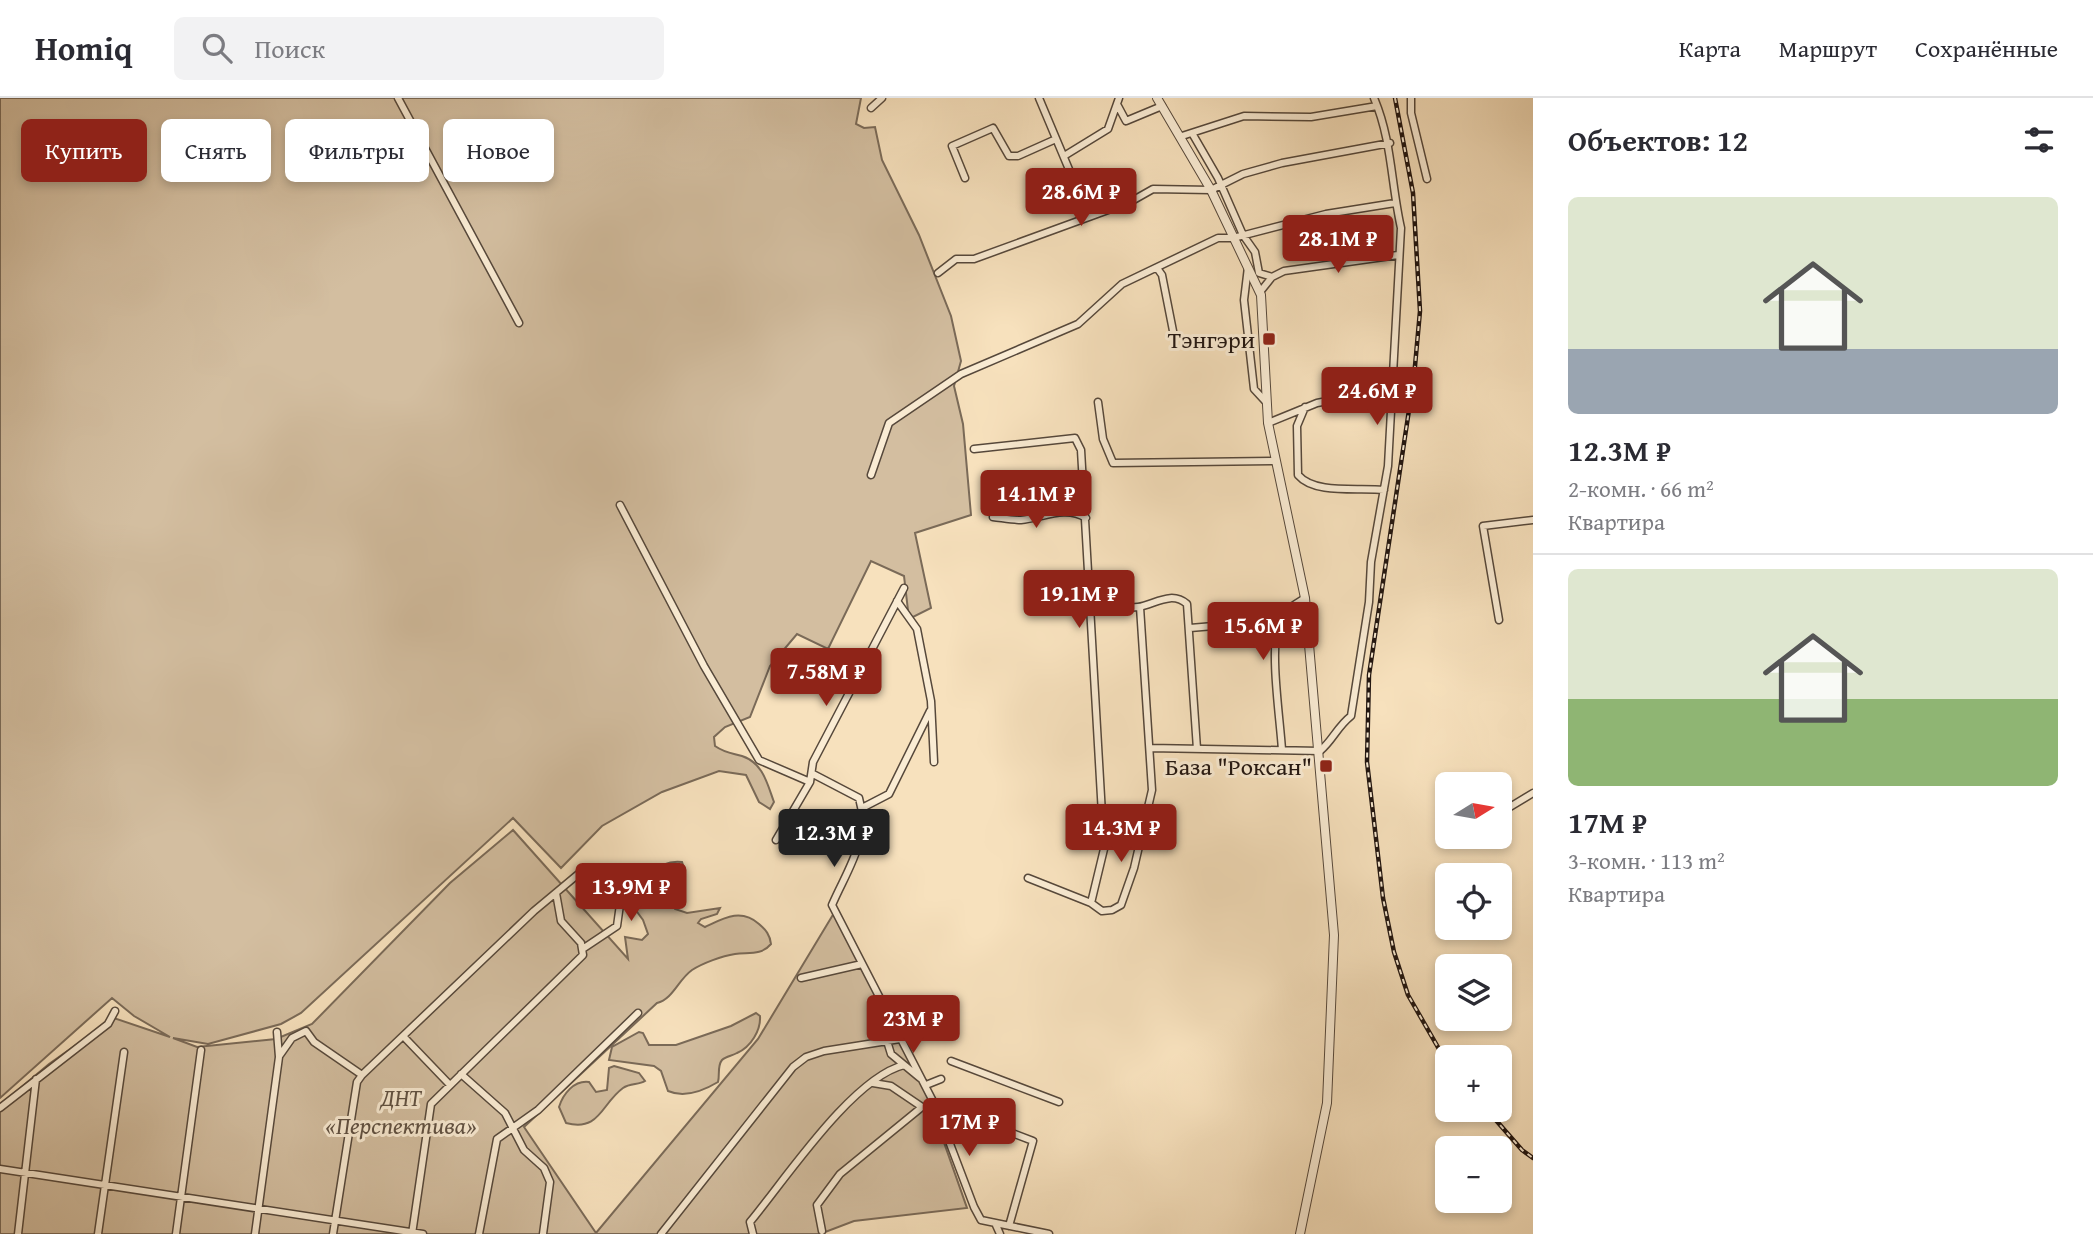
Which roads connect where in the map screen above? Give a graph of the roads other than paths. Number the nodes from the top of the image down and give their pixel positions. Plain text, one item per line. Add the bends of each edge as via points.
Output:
1 (398, 98) edge
2 (882, 98) edge
3 (1039, 98) edge
4 (1374, 98) edge
5 (1413, 98) edge
6 (1118, 102) edge
7 (1160, 102) edge
8 (1377, 106) junction
9 (871, 107) dead end
10 (1192, 133) junction
11 (1182, 136) junction
12 (1056, 139) junction
13 (1390, 143) junction
14 (1064, 156) junction
15 (965, 178) dead end
16 (1427, 179) dead end
17 (1220, 186) junction
18 (1211, 190) junction
19 (1395, 203) junction
20 (1089, 217) junction
21 (1243, 235) junction
22 (1233, 238) junction
23 (1398, 254) junction
24 (1248, 267) junction
25 (1157, 268) junction
26 (938, 273) dead end
27 (1272, 277) junction
28 (1260, 292) junction
29 (519, 323) dead end
30 (1174, 336) dead end
31 (1359, 395) dead end
32 (1098, 401) dead end
33 (1266, 402) junction
34 (1305, 407) junction
35 (1281, 418) junction
36 (1268, 423) junction
37 (1297, 426) junction
38 (974, 449) dead end
39 (1275, 461) junction
40 (871, 475) dead end
41 (1384, 490) junction
42 (620, 505) dead end
43 (993, 517) dead end
44 (1086, 518) junction
45 (1533, 520) edge
46 (904, 588) dead end
47 (1305, 598) junction
48 (897, 601) junction
49 (1091, 607) junction
50 (1140, 607) junction
51 (1499, 620) dead end
52 (1278, 624) junction
53 (1190, 628) junction
54 (931, 709) junction
55 (1150, 748) junction
56 (1197, 749) junction
57 (1282, 750) junction
58 (1320, 751) junction
59 (934, 762) dead end
60 (813, 774) junction
61 (810, 782) junction
62 (1533, 793) edge
63 (1512, 806) edge
64 (862, 808) junction
65 (776, 840) dead end
66 (617, 869) dead end
67 (582, 871) dead end
68 (1028, 878) dead end
69 (556, 892) junction
70 (1091, 902) junction
71 (584, 948) junction
72 (862, 964) junction
73 (801, 978) dead end
74 (115, 1011) dead end
75 (638, 1013) dead end
76 (277, 1032) dead end
77 (404, 1037) junction
78 (900, 1039) junction
79 (887, 1041) junction
80 (201, 1050) dead end
81 (124, 1052) dead end
82 (279, 1057) junction
83 (951, 1061) dead end
84 (904, 1065) junction
85 (461, 1074) junction
86 (362, 1075) junction
87 (36, 1079) junction
88 (941, 1079) dead end
89 (873, 1083) junction
90 (924, 1083) junction
91 (450, 1085) junction
92 (1059, 1102) dead end
93 (922, 1107) junction
94 (936, 1107) junction
95 (0, 1108) edge
96 (940, 1117) junction
97 (514, 1127) junction
98 (0, 1169) edge
99 (27, 1174) junction
100 (105, 1187) junction
101 (181, 1199) junction
102 (258, 1210) junction
103 (335, 1221) junction
104 (995, 1223) junction
105 (1009, 1226) junction
106 (822, 1231) dead end
107 (1031, 1231) edge
108 (412, 1233) edge
109 (18, 1234) edge
110 (98, 1234) edge
111 (177, 1234) edge
112 (254, 1234) edge
113 (333, 1234) edge
114 (423, 1234) edge
115 (479, 1234) edge
116 (543, 1234) edge
117 (661, 1234) edge
118 (753, 1234) edge
119 (1000, 1234) edge
120 (1049, 1234) edge
121 (1300, 1234) edge

1 - 29 street
2 - 9 street
3 - 12 street
4 - 8 street
5 - 16 street via 1411,113
6 - 7 street via 1126,121
6 - 14 street via 1108,129
7 - 11 street
8 - 10 street via 1311,117 1244,116
8 - 13 street
10 - 11 street
10 - 17 street
11 - 18 street
12 - 14 street
12 - 15 street via 1009,156 993,128 952,146
13 - 17 street via 1282,163
13 - 19 street
14 - 20 street
17 - 18 street
17 - 21 street
18 - 20 street via 1153,190
18 - 22 street
19 - 21 street
19 - 23 street via 1401,228
20 - 26 street via 974,258 956,260
21 - 22 street
21 - 27 street via 1255,251 1259,273
22 - 24 street
22 - 25 street via 1218,238
23 - 27 street via 1343,260
23 - 41 street via 1397,336
24 - 28 street
24 - 33 street via 1244,300 1254,389
25 - 30 street
25 - 40 street via 1122,284 1078,324 961,374 889,423
27 - 28 street
28 - 33 street
31 - 34 street
32 - 39 street via 1103,439 1114,463
33 - 36 street
34 - 35 street
34 - 37 street
35 - 36 street
35 - 37 street
36 - 39 street
37 - 41 street via 1297,475 1303,481
38 - 44 street via 1075,438 1082,450
39 - 47 street
41 - 58 street via 1351,716
42 - 61 street via 759,760
43 - 44 street via 1021,520 1058,512
44 - 49 street
45 - 51 street via 1483,526
46 - 48 street
47 - 52 street via 1286,611
47 - 58 street
48 - 54 street via 917,629
48 - 60 street via 813,762
49 - 50 street
49 - 70 street via 1104,849
50 - 53 street via 1156,600 1182,600 1189,610
50 - 55 street
52 - 53 street
52 - 57 street
53 - 56 street
54 - 59 street
54 - 64 street via 888,794
55 - 56 street
55 - 70 street via 1152,790 1121,905 1102,911
56 - 57 street
57 - 58 street
58 - 121 street via 1334,927 1330,1060 1325,1114
60 - 61 street
60 - 64 street via 859,798
61 - 65 street
62 - 63 street
64 - 72 street via 864,824 857,856 832,905
66 - 71 street via 622,890 617,926
67 - 69 street
68 - 70 street
69 - 71 street via 561,920
69 - 77 street
71 - 85 street via 583,955
72 - 73 street
72 - 78 street
74 - 87 street via 108,1024
75 - 97 street via 538,1110
76 - 82 street
77 - 86 street
77 - 91 street
78 - 79 street
78 - 90 street
79 - 84 street via 891,1054
79 - 117 street via 824,1051 800,1062
80 - 101 street
81 - 100 street
82 - 86 street via 292,1038 306,1031 314,1042
82 - 102 street
83 - 92 street
84 - 89 street
84 - 90 street
85 - 91 street
85 - 97 street via 505,1113
86 - 103 street via 357,1082
87 - 95 street
87 - 99 street
88 - 90 street
89 - 93 street via 891,1086
89 - 118 street via 840,1112 750,1222
90 - 94 street
91 - 108 street via 429,1111
93 - 94 street
93 - 106 street via 841,1174 817,1205
94 - 96 street
96 - 104 street via 974,1207 981,1220
96 - 105 street via 952,1110 1033,1141
97 - 115 street via 494,1144
97 - 116 street via 524,1150 544,1168 550,1182
98 - 99 street
99 - 100 street
99 - 109 street
100 - 101 street
100 - 110 street
101 - 102 street
101 - 111 street
102 - 103 street
102 - 112 street
103 - 108 street
103 - 113 street
104 - 105 street
104 - 119 street
105 - 107 street
107 - 120 street
108 - 114 street

